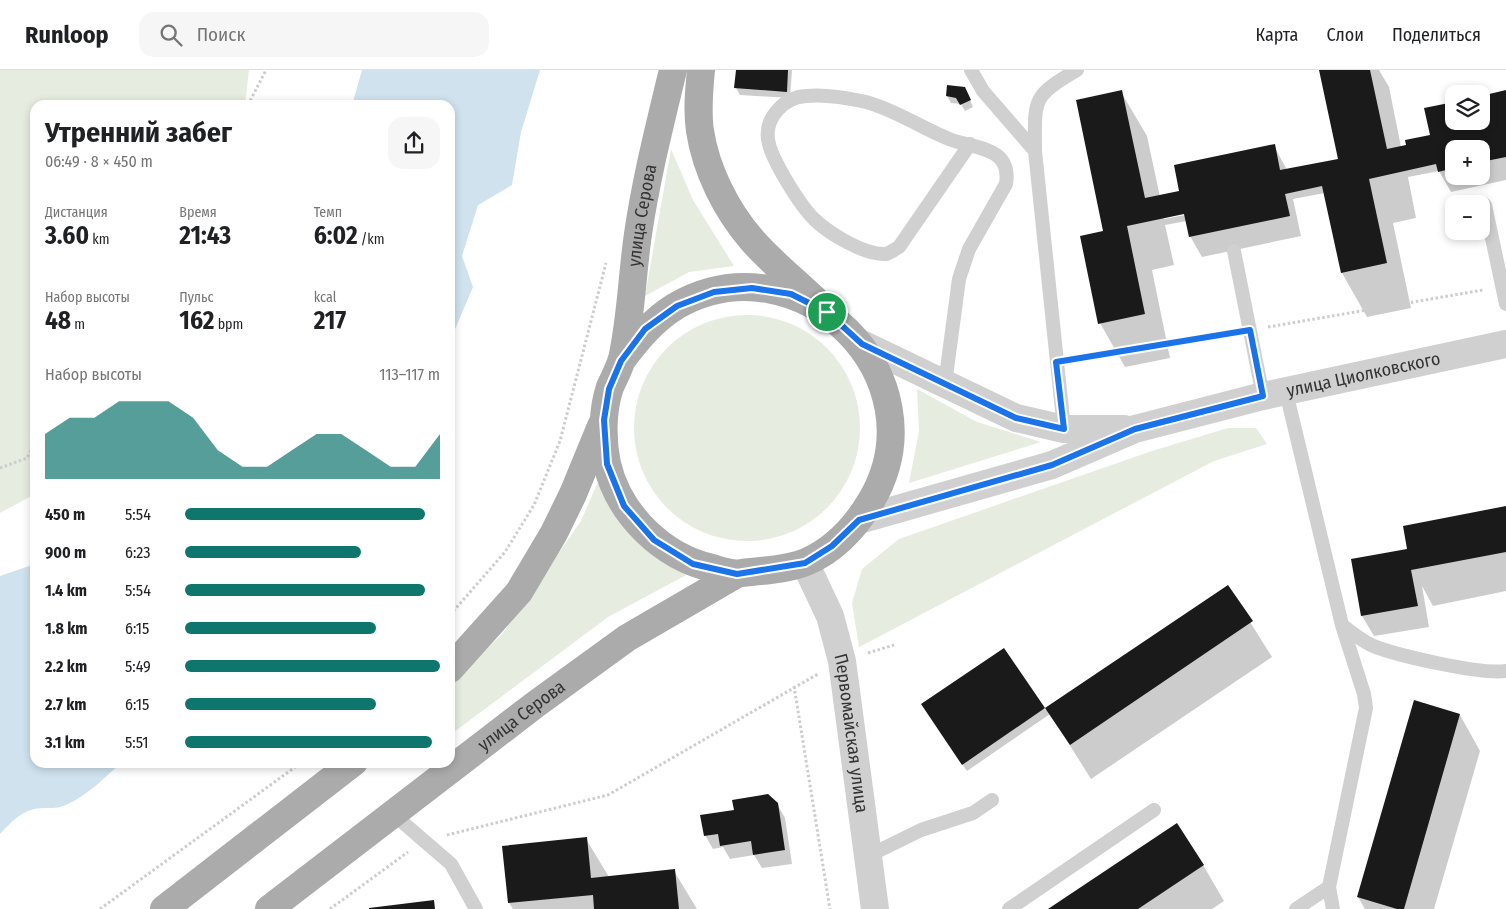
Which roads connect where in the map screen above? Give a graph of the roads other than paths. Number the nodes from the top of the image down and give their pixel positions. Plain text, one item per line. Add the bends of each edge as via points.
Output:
1 (673, 70) edge
2 (701, 70) edge
3 (971, 70) edge
4 (1077, 70) edge
5 (970, 144) junction
6 (1035, 151) junction
7 (1490, 229) edge
8 (1234, 251) dead end
9 (1506, 304) edge
10 (827, 312) junction
11 (862, 344) junction
12 (1506, 344) edge
13 (621, 361) junction
14 (945, 384) junction
15 (1274, 394) junction
16 (604, 420) junction
17 (1064, 429) junction
18 (1135, 429) junction
19 (859, 520) junction
20 (805, 563) junction
21 (737, 574) junction
22 (1342, 625) junction
23 (455, 663) edge
24 (1506, 671) edge
25 (455, 767) edge
26 (346, 768) edge
27 (454, 768) edge
28 (992, 800) dead end
29 (1154, 810) dead end
30 (393, 814) junction
31 (868, 856) junction
32 (1329, 887) junction
33 (164, 909) edge
34 (269, 909) edge
35 (476, 909) edge
36 (875, 909) edge
37 (1009, 909) edge
38 (1296, 909) edge
39 (1333, 909) edge

1 - 13 main road, улица Серова via 639,231
2 - 10 main road via 698,95 700,131 722,195 752,240
3 - 6 lane via 983,90
4 - 6 lane via 1050,86 1038,99
5 - 5 lane via 950,140 867,102 838,98 805,96 786,102 773,115 767,129 771,153 814,219 850,243 870,252 887,254 899,247
5 - 14 lane via 983,147 1000,158 1008,173 1006,184 969,249 959,279
6 - 17 lane
7 - 9 lane
8 - 15 lane via 1250,330
10 - 11 main road
10 - 13 main road via 791,294 752,288 714,292 677,306 645,329
11 - 14 street, улица Циолковского
11 - 19 main road via 880,378 890,414 889,452 878,488
12 - 15 street, улица Циолковского
13 - 16 main road via 609,389
14 - 17 street, улица Циолковского via 1016,418
15 - 18 street, улица Циолковского
15 - 22 lane
16 - 21 main road via 607,464 624,506 654,540 693,564
16 - 23 main road via 554,533 519,592
17 - 18 street, улица Циолковского
18 - 19 street, улица Циолковского via 1052,465
19 - 20 main road via 832,546
20 - 21 main road
20 - 31 street, Первомайская улица via 830,616 842,661
21 - 25 main road, улица Серова via 626,638
22 - 24 lane via 1370,645 1463,667
22 - 32 lane via 1366,708
26 - 33 main road
27 - 30 main road, улица Серова
28 - 31 lane via 973,813 920,830
29 - 37 lane
30 - 34 main road, улица Серова
30 - 35 lane via 451,864
31 - 36 street, Первомайская улица
32 - 38 lane
32 - 39 lane

